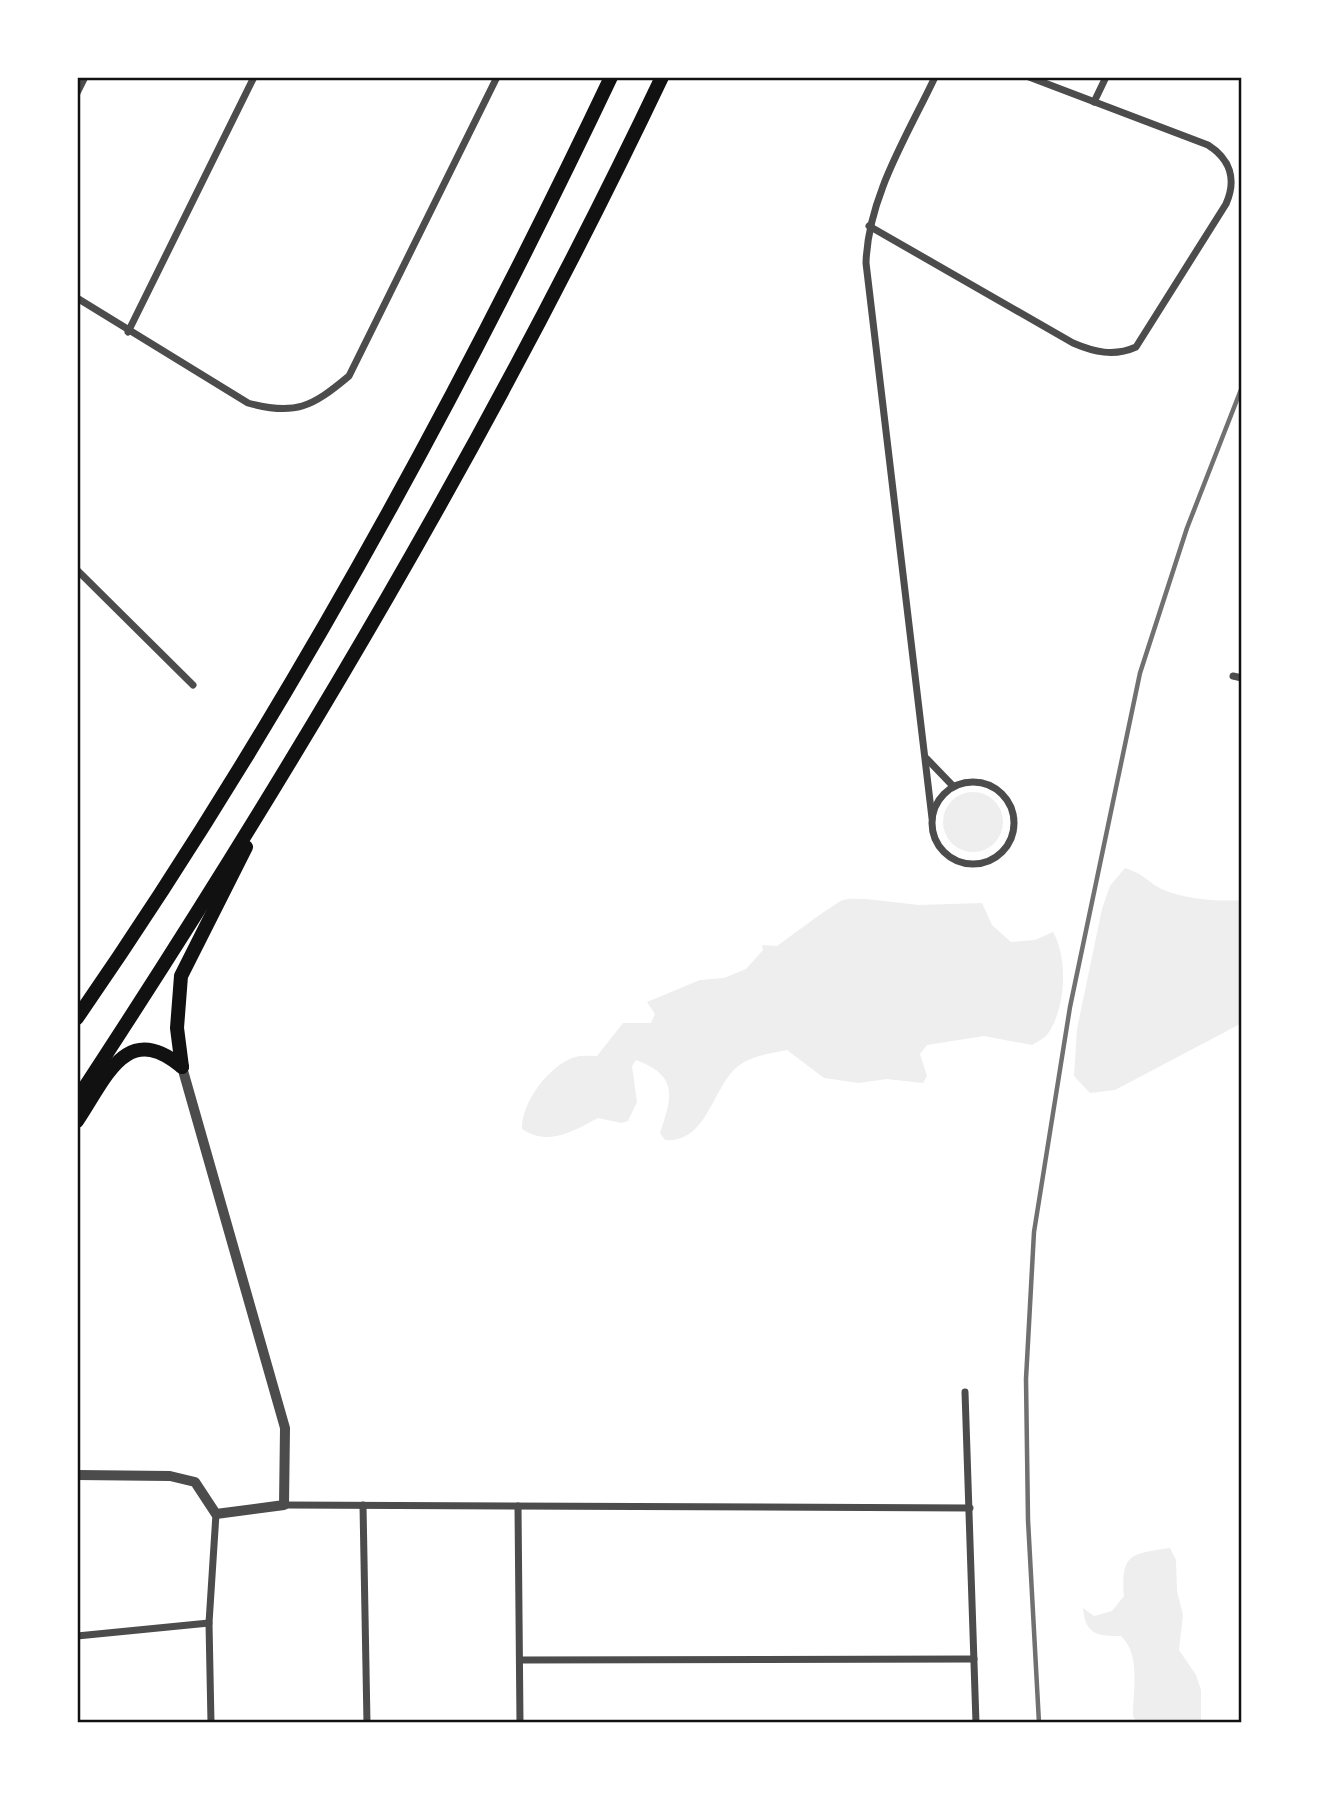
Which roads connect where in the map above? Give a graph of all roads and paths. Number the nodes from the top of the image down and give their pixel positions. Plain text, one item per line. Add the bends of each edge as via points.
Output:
1 (85, 77) edge
2 (254, 77) edge
3 (497, 77) edge
4 (611, 77) edge
5 (662, 77) edge
6 (935, 77) edge
7 (1029, 77) edge
8 (1061, 77) edge
9 (1106, 77) edge
10 (1056, 88) junction
11 (77, 93) edge
12 (1094, 102) junction
13 (869, 226) junction
14 (77, 299) edge
15 (128, 332) junction
16 (77, 570) edge
17 (193, 685) dead end
18 (927, 759) junction
19 (953, 786) junction
20 (265, 803) junction
21 (932, 818) junction
22 (77, 1018) edge
23 (182, 1067) junction
24 (77, 1098) edge
25 (77, 1121) edge
26 (965, 1392) dead end
27 (77, 1475) edge
28 (284, 1504) junction
29 (363, 1505) junction
30 (518, 1506) junction
31 (970, 1508) junction
32 (216, 1514) junction
33 (209, 1623) junction
34 (77, 1636) edge
35 (974, 1659) junction
36 (522, 1660) junction
37 (211, 1723) edge
38 (367, 1723) edge
39 (520, 1723) edge
40 (976, 1723) edge

1 - 11 street
2 - 15 street
3 - 15 street via 349,376 332,391 307,406 278,412 247,403
4 - 22 highway via 508,289 373,537 205,822
5 - 20 highway via 458,477
6 - 13 street
7 - 10 street
8 - 10 street
9 - 12 street
10 - 12 street
12 - 13 street via 1208,145 1223,155 1232,178 1226,204 1136,347 1113,353 1073,343
13 - 18 street via 866,263
14 - 15 street
16 - 17 street
18 - 19 street
18 - 21 street
19 - 21 street via 935,806
19 - 21 street via 981,782 1005,796 1015,821 1007,848 983,863 957,861 937,844
20 - 23 highway via 181,976 177,1028
20 - 24 highway
23 - 25 highway via 163,1052 133,1049 117,1063
23 - 28 street via 285,1429
26 - 31 street
27 - 32 street via 170,1476 195,1482
28 - 29 street
28 - 32 street
29 - 30 street
29 - 38 street
30 - 31 street
30 - 36 street
31 - 35 street
32 - 33 street
33 - 34 street
33 - 37 street
35 - 36 street
35 - 40 street
36 - 39 street

